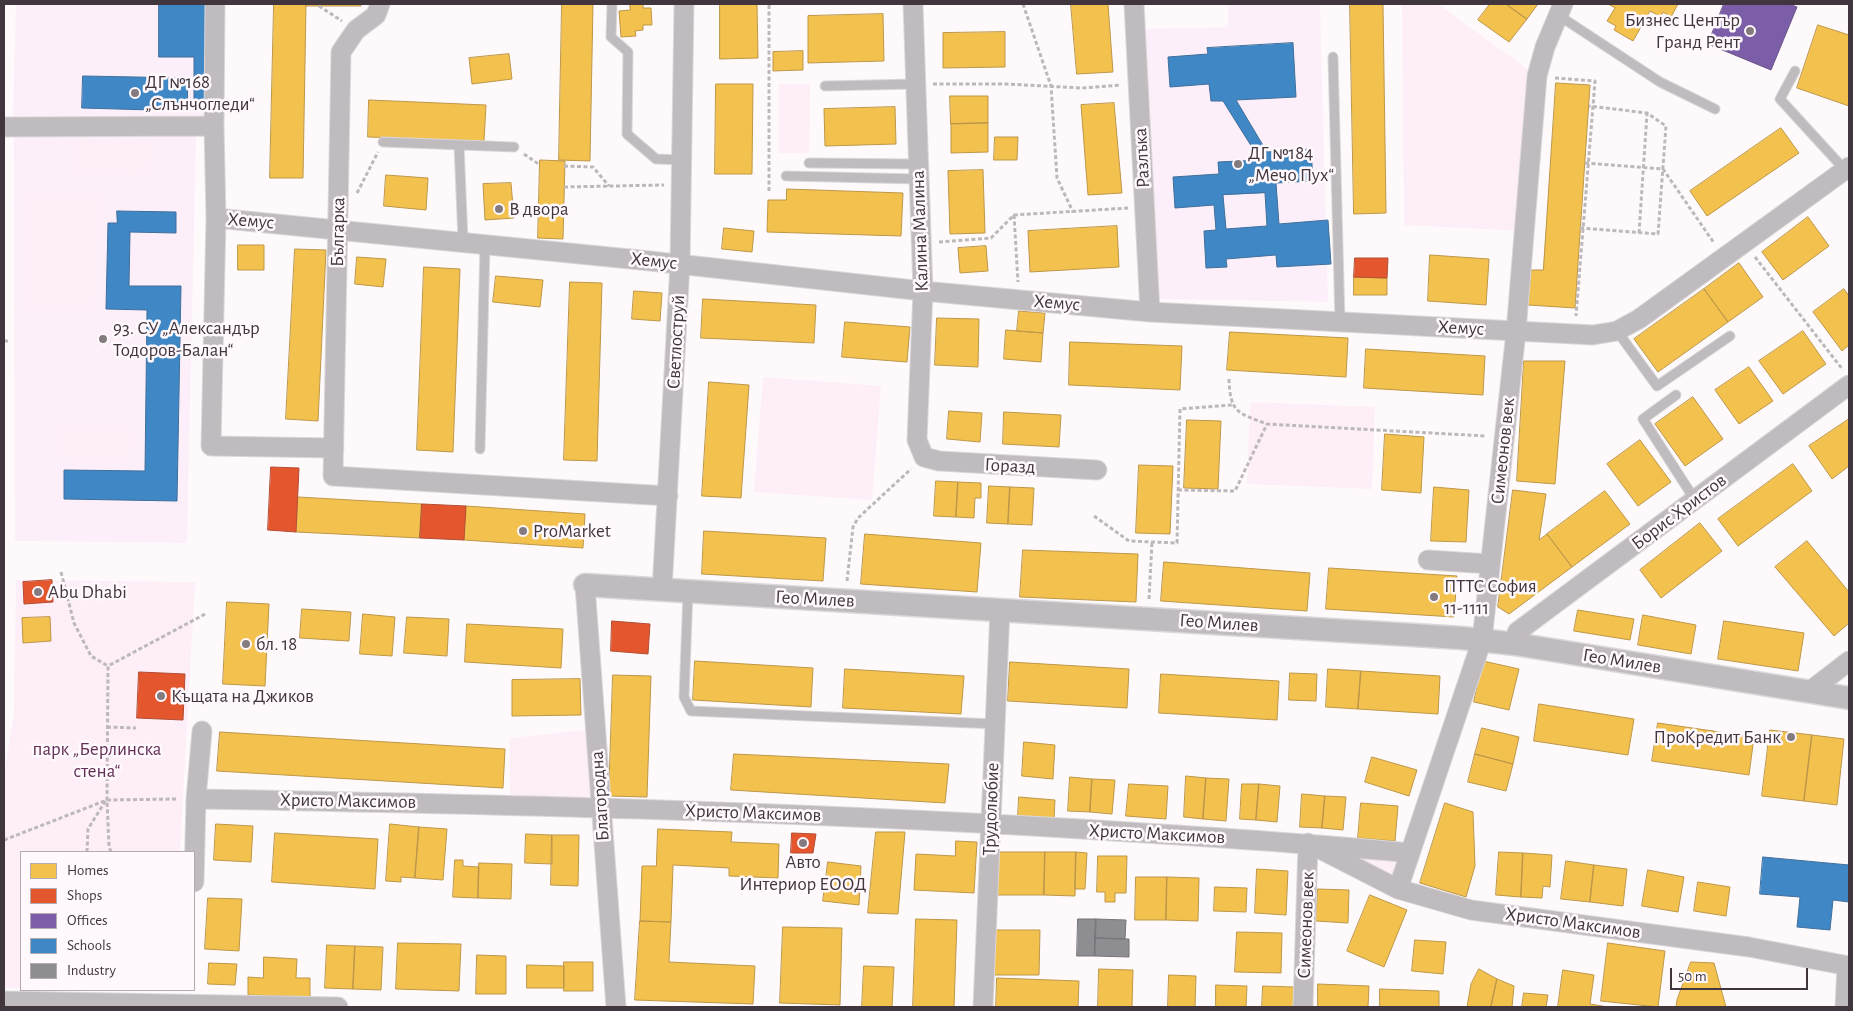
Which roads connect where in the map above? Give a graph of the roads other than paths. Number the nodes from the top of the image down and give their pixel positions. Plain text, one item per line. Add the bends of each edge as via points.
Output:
1 (215, 4) edge
2 (380, 4) edge
3 (612, 4) edge
4 (684, 4) edge
5 (913, 4) edge
6 (1134, 4) edge
7 (1560, 10) edge
8 (1333, 58) dead end
9 (1795, 71) dead end
10 (915, 84) junction
11 (825, 86) dead end
12 (1715, 109) dead end
13 (214, 126) junction
14 (4, 128) edge
15 (383, 142) road end
16 (459, 144) junction
17 (514, 148) road end
18 (682, 160) junction
19 (809, 163) dead end
20 (1847, 169) edge
21 (918, 171) junction
22 (786, 176) dead end
23 (216, 218) junction
24 (339, 229) junction
25 (463, 242) junction
26 (485, 244) junction
27 (680, 264) junction
28 (923, 291) junction
29 (1150, 312) junction
30 (1340, 322) junction
31 (1617, 331) junction
32 (1516, 332) junction
33 (1730, 336) dead end
34 (1846, 378) edge
35 (1676, 395) dead end
36 (334, 448) junction
37 (480, 449) dead end
38 (924, 457) joint
39 (1097, 470) dead end
40 (668, 496) junction
41 (1696, 500) junction
42 (1428, 560) dead end
43 (1490, 564) junction
44 (585, 585) joint
45 (662, 590) junction
46 (688, 592) junction
47 (1000, 610) junction
48 (1482, 640) junction
49 (1515, 644) junction
50 (1849, 661) edge
51 (1810, 692) junction
52 (1849, 698) edge
53 (995, 724) junction
54 (202, 731) dead end
55 (196, 799) junction
56 (601, 807) junction
57 (991, 824) junction
58 (1308, 843) junction
59 (195, 851) edge
60 (1410, 853) junction
61 (1398, 889) junction
62 (1848, 966) edge
63 (1847, 998) edge
64 (190, 1000) edge
65 (4, 1001) edge
66 (338, 1007) edge
67 (616, 1007) edge
68 (983, 1007) edge
69 (1303, 1007) edge

1 - 13 street
2 - 24 street, Българка via 376,15 356,30 341,52
3 - 18 lane via 611,38 628,52 627,134 656,160
4 - 18 street, Светлоструй
5 - 10 street, Калина Малина
6 - 29 street, Разлъка
7 - 12 lane via 1670,88
7 - 32 street, Симеонов век via 1537,76
8 - 30 lane
9 - 20 lane via 1780,99
10 - 11 lane
10 - 21 street, Калина Малина
13 - 14 street
13 - 23 street
15 - 16 lane
16 - 17 lane
16 - 25 lane
18 - 27 street, Светлоструй
19 - 21 lane
20 - 31 street, Хемус via 1639,319
21 - 22 lane
21 - 28 street, Калина Малина
23 - 24 street, Хемус
23 - 36 street via 211,446
24 - 25 street, Хемус
24 - 36 street, Българка
25 - 26 street, Хемус
26 - 27 street, Хемус
26 - 37 lane
27 - 28 street, Хемус
27 - 40 street, Светлоструй
28 - 29 street, Хемус
28 - 38 street, Калина Малина via 917,440
29 - 30 street, Хемус
30 - 32 street, Хемус
31 - 32 street, Хемус via 1592,335
31 - 33 lane via 1657,386
32 - 43 street, Симеонов век
34 - 41 street, Борис Христов
35 - 41 lane via 1643,420
36 - 40 street, Българка via 333,476
38 - 39 street, Горазд via 939,462
40 - 45 street, Светлоструй
41 - 49 street, Борис Христов via 1517,632
42 - 43 street
43 - 48 street, Симеонов век
44 - 45 street, Гео Милев
44 - 56 street, Благородна
45 - 46 street, Гео Милев
46 - 47 street, Гео Милев
46 - 53 lane via 684,698 691,711
47 - 48 street, Гео Милев
47 - 53 street, Трудолюбие
48 - 49 street, Гео Милев
48 - 60 street, Симеонов век
49 - 51 street, Гео Милев
50 - 51 street
51 - 52 street, Гео Милев
53 - 57 street, Трудолюбие
54 - 55 street
55 - 56 street, Христо Максимов
55 - 59 street
56 - 57 street, Христо Максимов
56 - 67 street, Благородна
57 - 58 street, Христо Максимов
57 - 68 street, Трудолюбие
58 - 60 street, Христо Максимов
58 - 61 street, Христо Максимов
58 - 69 street, Симеонов век
60 - 61 street, Симеонов век
61 - 62 street, Христо Максимов via 1471,910 1749,947
62 - 63 street
64 - 65 street
64 - 66 street

